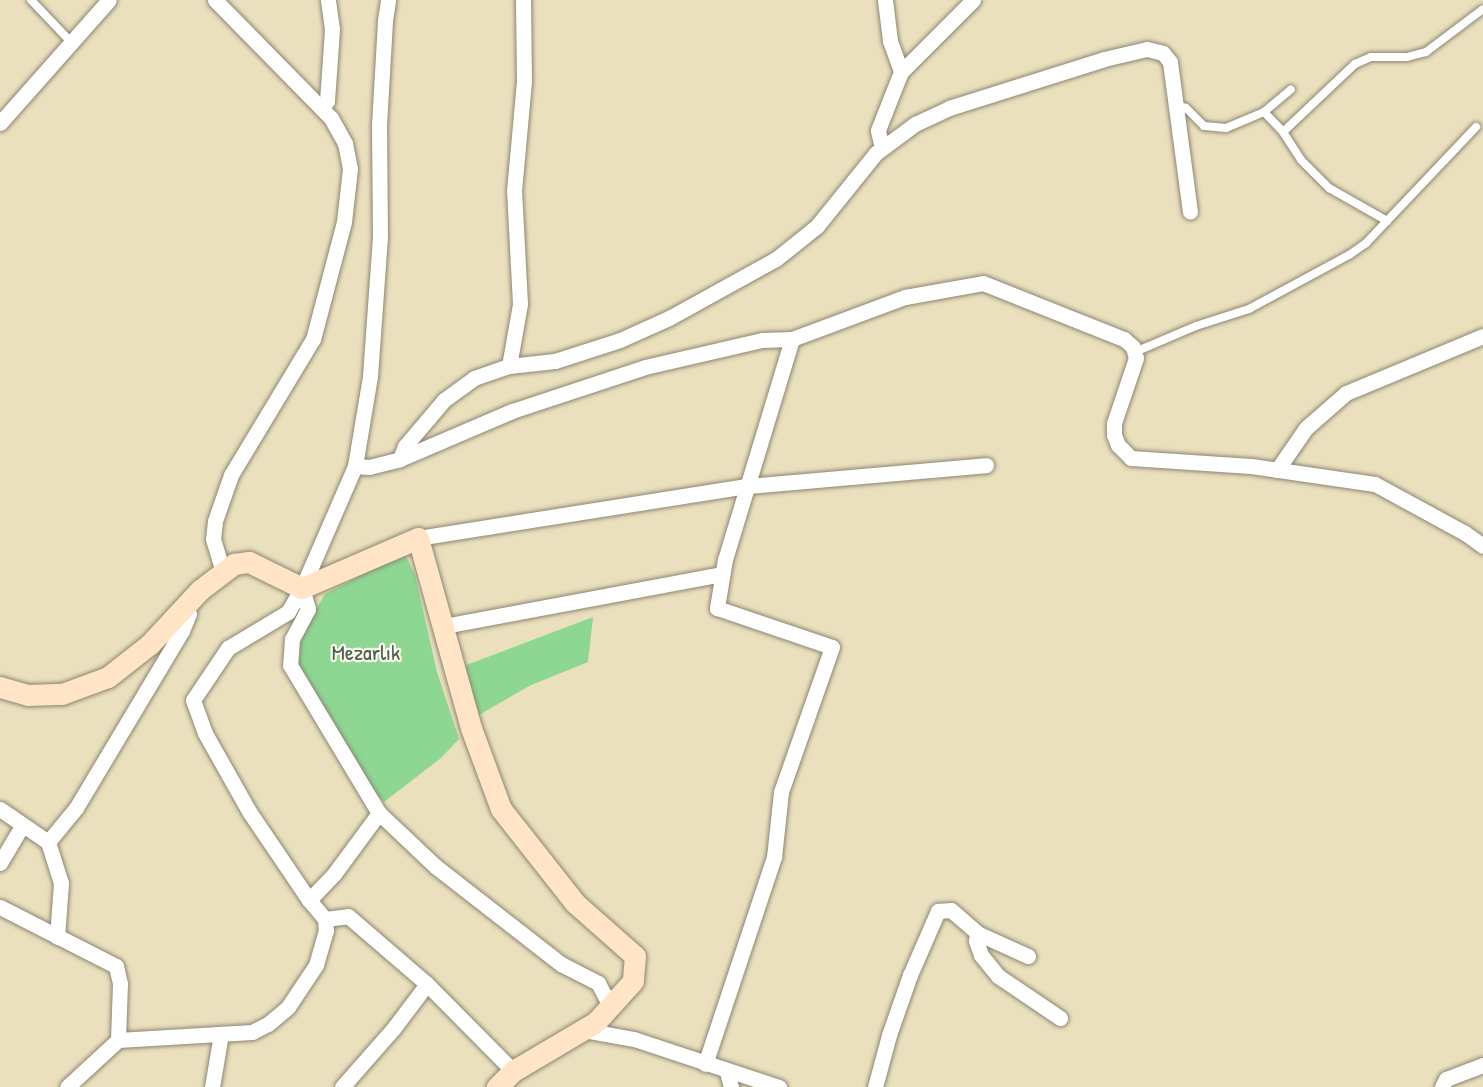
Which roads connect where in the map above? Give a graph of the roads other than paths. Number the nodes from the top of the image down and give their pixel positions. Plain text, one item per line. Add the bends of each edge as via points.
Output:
1 (31, 0) edge
2 (109, 0) edge
3 (215, 0) edge
4 (328, 0) edge
5 (388, 0) edge
6 (523, 0) edge
7 (885, 0) edge
8 (973, 0) edge
9 (1483, 9) edge
10 (71, 42) junction
11 (901, 72) junction
12 (1291, 89) dead end
13 (1178, 106) junction
14 (321, 107) junction
15 (1264, 112) junction
16 (0, 123) edge
17 (1476, 127) dead end
18 (1283, 132) junction
19 (882, 148) junction
20 (1190, 212) dead end
21 (1387, 221) junction
22 (1483, 336) edge
23 (792, 339) junction
24 (1135, 352) junction
25 (509, 366) junction
26 (400, 459) junction
27 (986, 465) dead end
28 (355, 466) junction
29 (1277, 470) junction
30 (747, 486) junction
31 (418, 538) junction
32 (1483, 546) edge
33 (223, 571) junction
34 (722, 574) junction
35 (302, 588) junction
36 (186, 603) junction
37 (444, 626) junction
38 (0, 687) edge
39 (0, 809) edge
40 (379, 813) junction
41 (22, 826) junction
42 (48, 842) junction
43 (0, 863) edge
44 (309, 900) junction
45 (0, 908) edge
46 (325, 919) junction
47 (977, 933) junction
48 (57, 937) junction
49 (1028, 956) dead end
50 (427, 984) junction
51 (610, 1006) junction
52 (1060, 1018) dead end
53 (584, 1030) junction
54 (221, 1034) junction
55 (118, 1040) junction
56 (705, 1064) junction
57 (1483, 1065) edge
58 (513, 1071) junction
59 (727, 1072) junction
60 (67, 1087) edge
61 (212, 1087) edge
62 (342, 1087) edge
63 (497, 1087) edge
64 (731, 1087) edge
65 (779, 1087) edge
66 (875, 1087) edge
67 (1442, 1087) edge

1 - 10 lane
2 - 10 street
3 - 14 street
4 - 14 street via 332,29 327,101
5 - 28 street via 379,125 380,237 370,376
6 - 25 street via 525,81 514,191 520,304
7 - 11 street via 890,41
8 - 11 street
9 - 18 lane via 1426,52 1407,57 1371,57 1355,64
10 - 16 street
11 - 19 street via 878,130
12 - 15 lane
13 - 15 lane via 1186,108 1204,126 1219,129
13 - 19 street via 1170,62 1158,50 1147,48 949,108 915,124
13 - 20 street
14 - 33 street via 337,126 348,156 344,222 313,339 231,475 213,530
15 - 18 lane
17 - 21 lane
18 - 21 lane via 1301,160 1329,188
19 - 25 street via 817,226 761,268 620,340 555,361
21 - 24 lane via 1349,255 1259,304
22 - 29 street via 1346,393 1306,428
23 - 24 street via 905,297 983,283 1124,339
23 - 26 street via 762,340 645,367 512,411
23 - 30 street
24 - 29 street via 1114,423 1113,435 1124,453 1138,460
25 - 26 street via 480,375 453,391 405,446
26 - 28 street via 369,467
27 - 30 street
28 - 35 street
29 - 32 street via 1375,484
30 - 31 street
30 - 34 street
31 - 35 street
31 - 37 street
33 - 35 street via 234,564 249,562
33 - 36 street
34 - 37 street
34 - 56 street via 717,608 832,647 781,792 774,857
35 - 40 street via 308,609 292,639 290,665
35 - 44 street via 288,612 228,648 193,700 205,733 250,813
36 - 38 street via 150,644 108,677 62,694 28,695
36 - 42 street via 189,614 182,631 76,808
37 - 51 street via 471,728 501,809 574,903 635,956 633,981
39 - 41 street
40 - 44 street via 334,874
40 - 51 street via 435,866 561,964 598,983
41 - 42 street
41 - 43 street
42 - 48 street via 61,883
44 - 46 street
45 - 48 street
46 - 50 street via 348,916
46 - 54 street via 326,931 316,965 288,1006 259,1030
47 - 49 street
47 - 52 street via 981,955 998,976
47 - 66 street via 951,909 938,911 910,975
48 - 55 street via 116,966 120,983
50 - 58 street
50 - 62 street
51 - 53 street
53 - 56 street via 634,1039
53 - 58 street
54 - 55 street
54 - 61 street
55 - 60 street
56 - 59 street
57 - 67 street via 1446,1079
58 - 63 street
59 - 64 street
59 - 65 street

